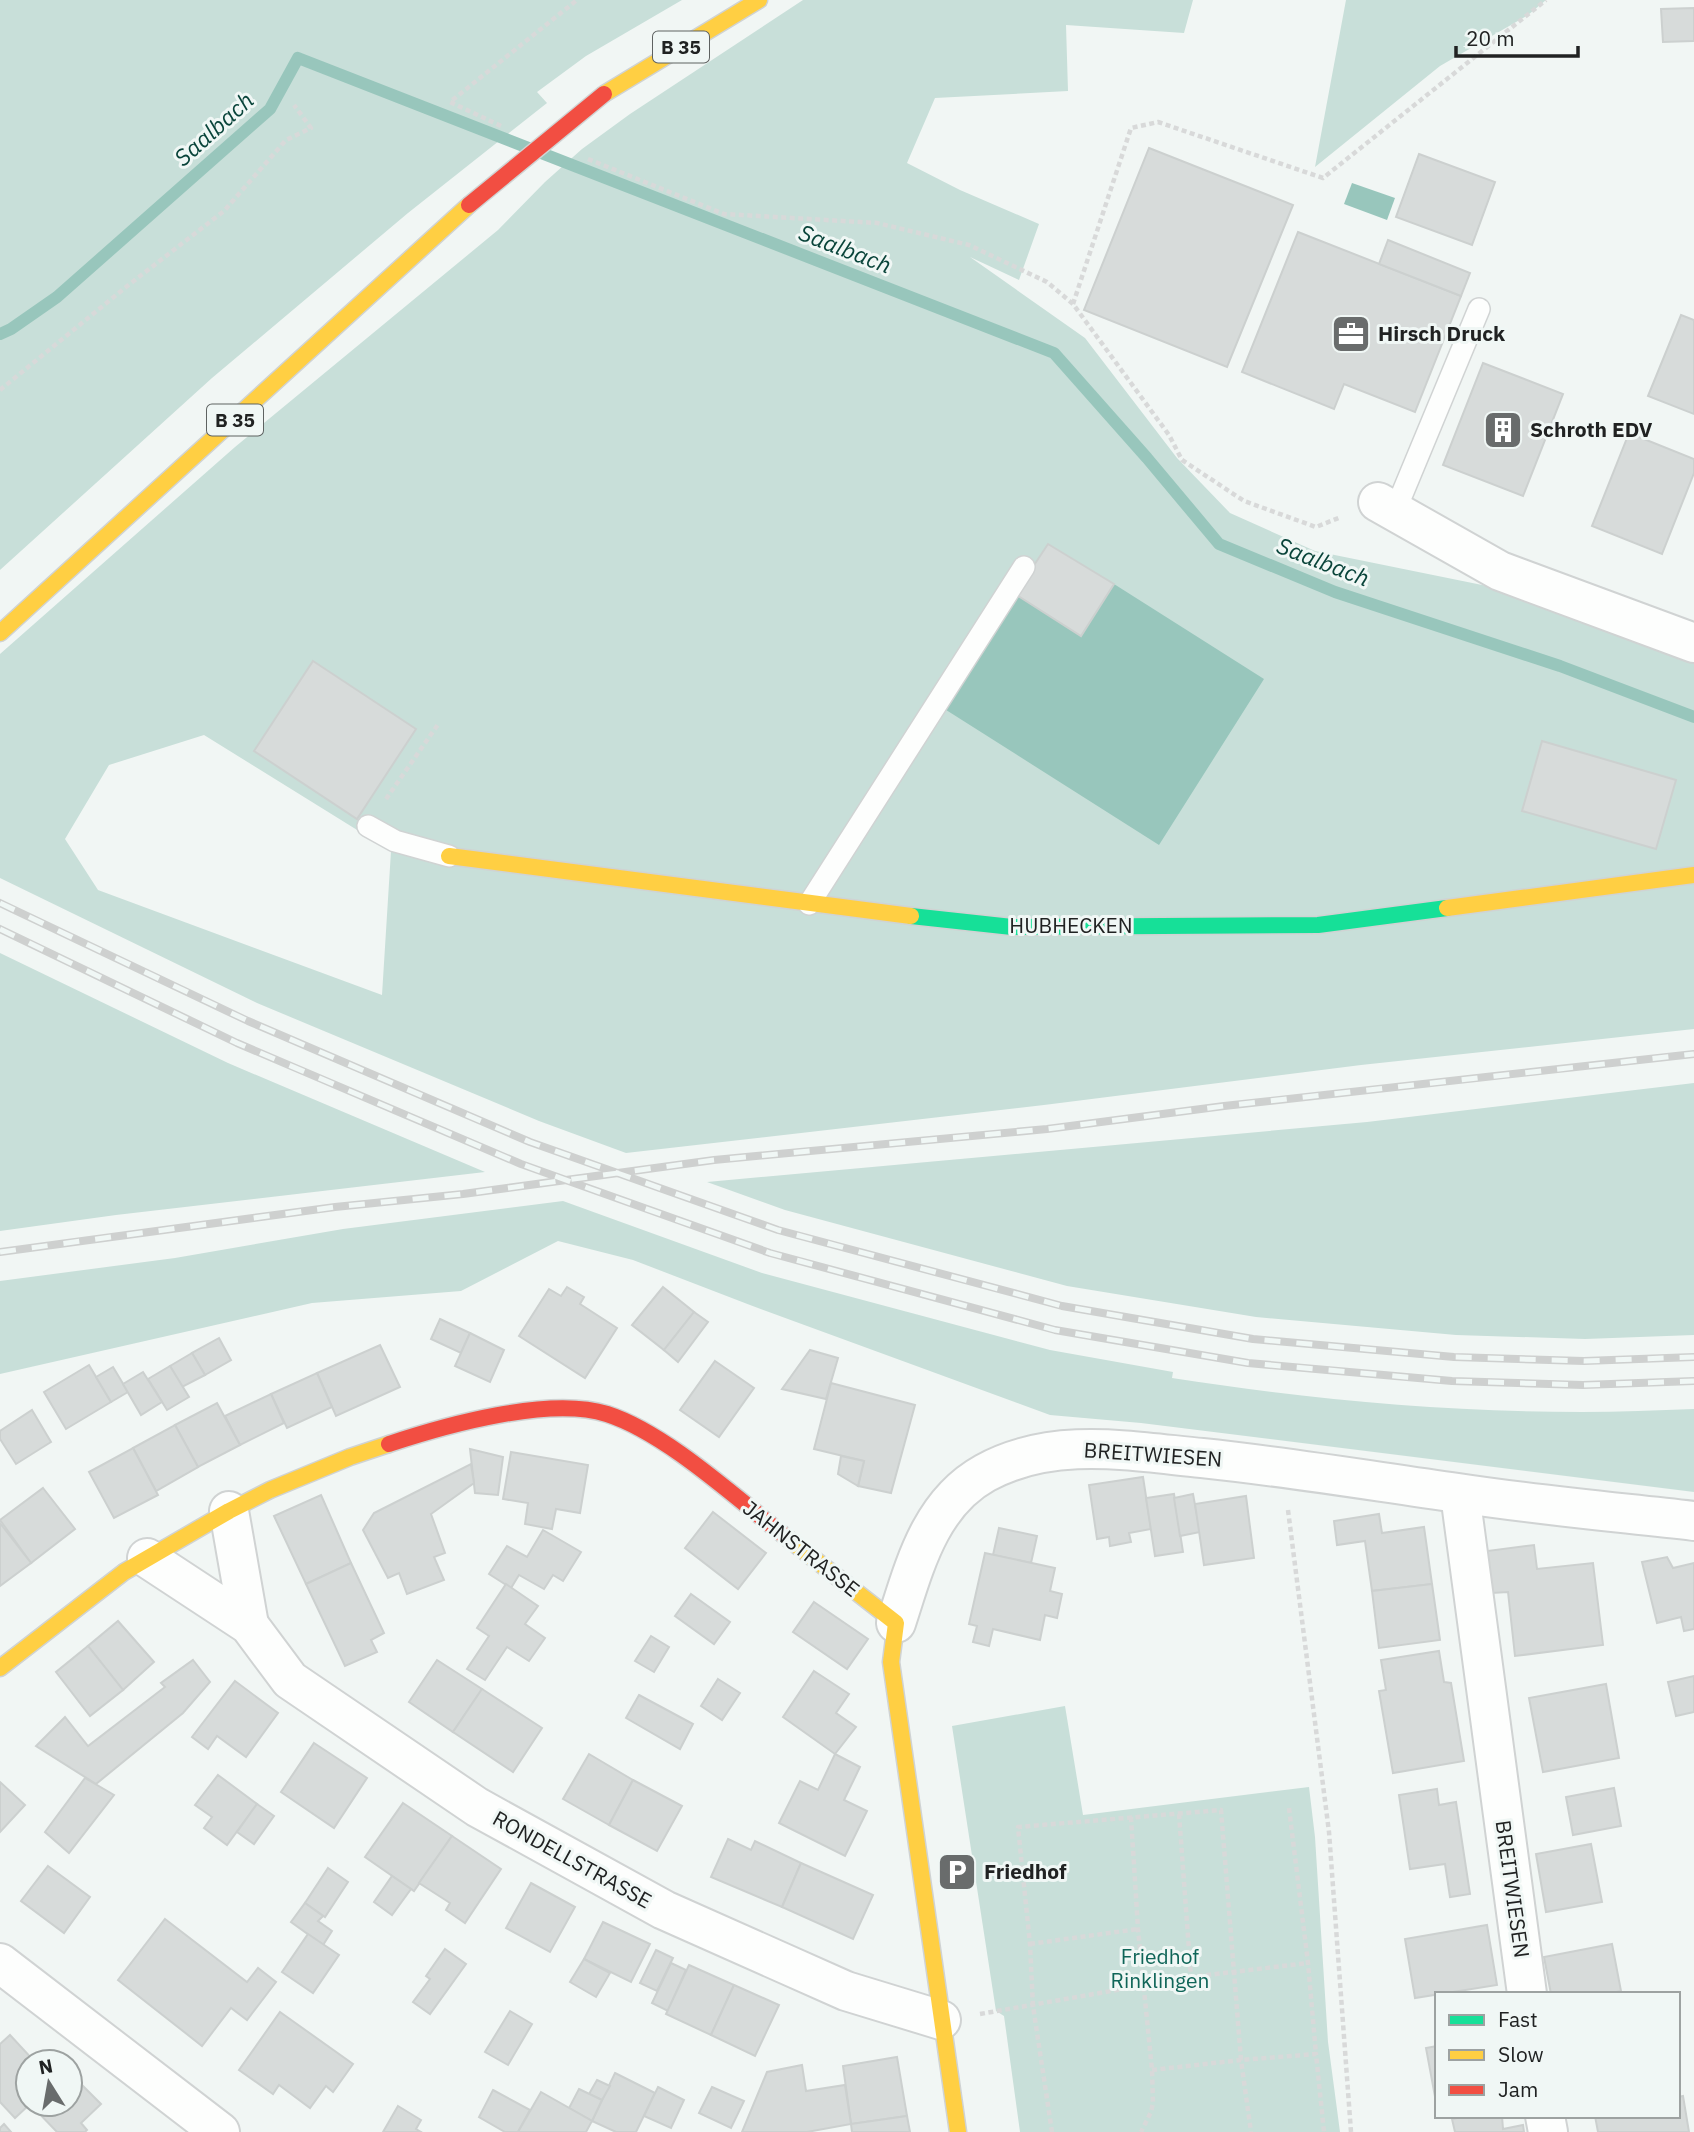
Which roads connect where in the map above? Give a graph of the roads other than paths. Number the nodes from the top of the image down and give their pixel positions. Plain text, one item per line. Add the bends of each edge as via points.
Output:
1 (759, 0) edge
2 (1479, 310) dead end
3 (1387, 506) joint
4 (1024, 567) dead end
5 (0, 633) edge
6 (1694, 643) edge
7 (368, 826) road end
8 (449, 856) joint
9 (1694, 875) edge
10 (809, 904) junction
11 (1460, 1494) junction
12 (229, 1511) junction
13 (1694, 1521) edge
14 (147, 1558) junction
15 (896, 1623) junction
16 (249, 1625) junction
17 (0, 1668) edge
18 (0, 1963) edge
19 (1527, 1992) edge
20 (941, 2020) junction
21 (220, 2132) edge
22 (958, 2132) edge

1 - 5 street, B 35, bridge via 604,94 469,205
2 - 3 lane
3 - 6 street via 1500,571
4 - 10 lane
7 - 8 lane via 395,841
8 - 10 street, HUBHECKEN
9 - 10 street, HUBHECKEN via 1318,925 1012,927
11 - 13 street, BREITWIESEN
11 - 15 street, BREITWIESEN via 1281,1466 1092,1447 1046,1452 1012,1460 982,1474 956,1494 921,1549
11 - 19 street, BREITWIESEN
12 - 14 street, JAHNSTRASSE
12 - 15 street, JAHNSTRASSE via 350,1457 421,1433 527,1410 568,1408 606,1415 644,1430
12 - 16 street
14 - 16 street
14 - 17 street, JAHNSTRASSE
15 - 20 street via 891,1662
16 - 20 street, RONDELLSTRASSE via 290,1680 477,1807 664,1910 846,1991
18 - 21 street
20 - 22 street

